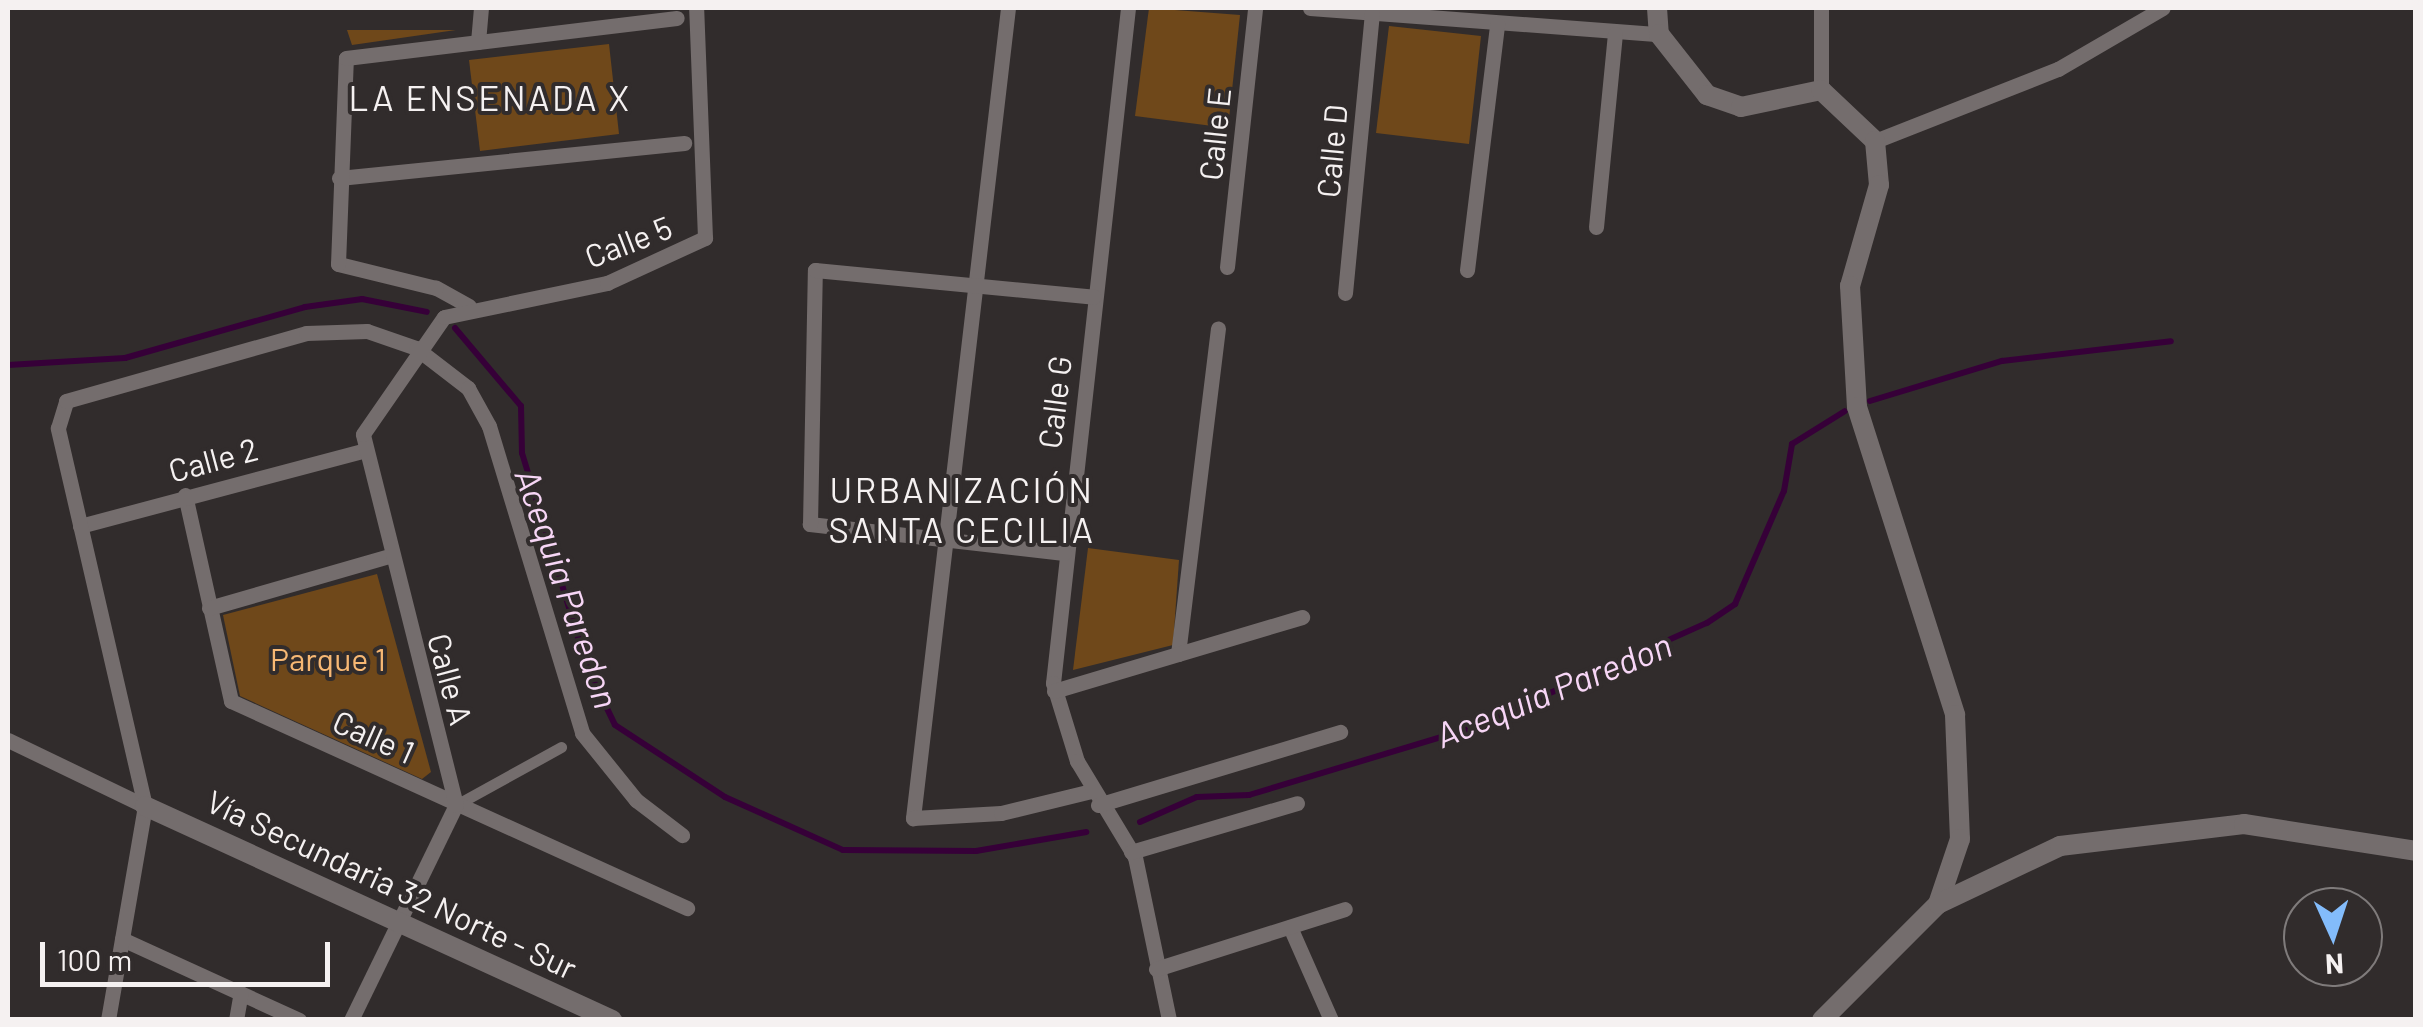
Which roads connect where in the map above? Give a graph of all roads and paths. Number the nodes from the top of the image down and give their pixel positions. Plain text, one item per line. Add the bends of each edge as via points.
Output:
1 (480, 8) edge
2 (696, 8) edge
3 (1008, 8) edge
4 (1128, 8) edge
5 (1255, 8) edge
6 (1310, 8) edge
7 (1657, 8) edge
8 (1821, 8) edge
9 (2163, 8) edge
10 (1372, 13) junction
11 (677, 18) dead end
12 (1497, 24) junction
13 (1615, 34) junction
14 (1660, 34) junction
15 (478, 42) junction
16 (1821, 90) junction
17 (1875, 141) junction
18 (684, 143) dead end
19 (339, 178) junction
20 (1596, 227) dead end
21 (1227, 267) dead end
22 (1467, 270) dead end
23 (972, 282) junction
24 (1346, 293) dead end
25 (1094, 298) junction
26 (469, 306) junction
27 (1218, 328) dead end
28 (416, 348) junction
29 (362, 451) junction
30 (185, 495) junction
31 (80, 526) junction
32 (946, 540) junction
33 (1064, 553) junction
34 (389, 556) junction
35 (209, 608) junction
36 (1302, 618) dead end
37 (1178, 654) junction
38 (1054, 691) junction
39 (1340, 732) dead end
40 (8, 740) edge
41 (560, 747) dead end
42 (1094, 798) junction
43 (1297, 803) dead end
44 (456, 805) junction
45 (146, 806) junction
46 (682, 835) dead end
47 (2416, 851) edge
48 (1130, 852) junction
49 (1938, 904) junction
50 (687, 908) dead end
51 (1346, 909) dead end
52 (398, 920) junction
53 (1290, 926) junction
54 (122, 939) junction
55 (1156, 969) junction
56 (241, 993) junction
57 (108, 1020) edge
58 (236, 1020) edge
59 (298, 1020) edge
60 (352, 1020) edge
61 (612, 1020) edge
62 (1169, 1020) edge
63 (1331, 1020) edge
64 (1822, 1020) edge

1 - 15 street
2 - 26 street, Calle 5 via 705,238 607,283
3 - 23 street
4 - 25 street, Calle G
5 - 21 street, Calle E
6 - 10 street
7 - 14 street
8 - 16 street
9 - 17 street via 2058,69
10 - 12 street
10 - 24 street, Calle D
11 - 15 street
12 - 13 street
12 - 22 street
13 - 14 street
13 - 20 street
14 - 16 street via 1722,104 1768,104
15 - 19 street via 346,58
16 - 17 street
17 - 49 street via 1878,184 1850,286 1857,407 1955,715 1960,839
18 - 19 street
19 - 26 street via 338,264 436,288
23 - 25 street
23 - 32 street
23 - 32 street via 815,270 810,524
25 - 33 street, Calle G
26 - 28 street, Calle 5 via 444,317
27 - 37 street
28 - 29 street
28 - 31 street via 368,331 306,333 66,401 58,428
28 - 46 street via 468,388 489,426 582,734 636,800
29 - 30 street, Calle 2
29 - 34 street, Calle A
30 - 31 street, Calle 2
30 - 35 street, Calle 1
31 - 45 street
32 - 33 street
32 - 42 street via 913,818
33 - 38 street, Calle G
34 - 35 street
34 - 44 street, Calle A
35 - 44 street, Calle 1 via 231,701
36 - 37 street
37 - 38 street
38 - 42 street, Calle G
39 - 42 street
40 - 45 street
41 - 44 street
42 - 48 street, Calle G
43 - 48 street
44 - 50 street, Calle 1
44 - 52 street
45 - 52 street, Vía Secundaria 32 Norte - Sur
45 - 54 street
47 - 49 street via 2225,826 2060,846
48 - 55 street, Calle G
49 - 64 street
51 - 53 street
52 - 60 street
52 - 61 street, Vía Secundaria 32 Norte - Sur
53 - 55 street
53 - 63 street
54 - 56 street
54 - 57 street
55 - 62 street, Calle G
56 - 58 street
56 - 59 street

